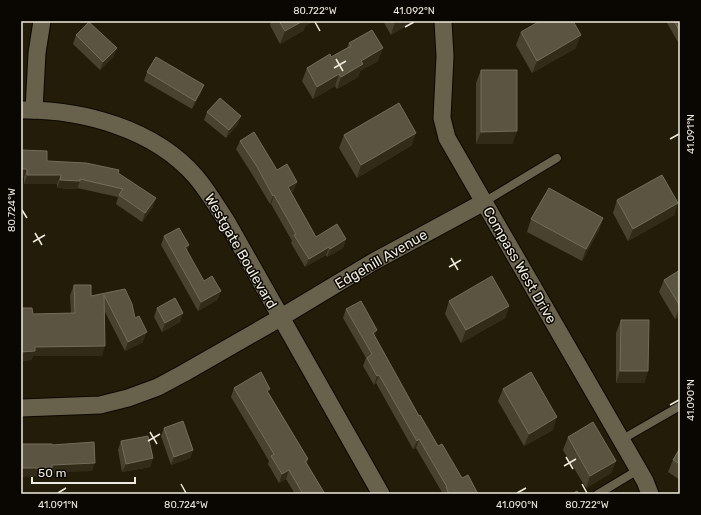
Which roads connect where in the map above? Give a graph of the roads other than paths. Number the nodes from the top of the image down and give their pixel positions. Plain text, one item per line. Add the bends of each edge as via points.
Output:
1 (42, 21) edge
2 (443, 21) edge
3 (27, 110) edge
4 (557, 158) dead end
5 (484, 202) junction
6 (280, 318) junction
7 (680, 406) edge
8 (21, 408) edge
9 (621, 440) junction
10 (638, 470) junction
11 (381, 494) edge
12 (598, 494) edge
13 (650, 494) edge

1 - 3 street
2 - 5 street, Compass West Drive via 446,56 442,118 447,138
3 - 6 street, Westgate Boulevard via 85,116 116,125 169,153 196,177 212,199
4 - 5 lane
5 - 6 street, Edgehill Avenue via 373,262
5 - 9 street, Compass West Drive
6 - 8 street, Edgehill Avenue via 158,387 128,398 88,406
6 - 11 street, Westgate Boulevard
7 - 9 lane
9 - 10 street, Compass West Drive
10 - 12 lane
10 - 13 street, Compass West Drive

